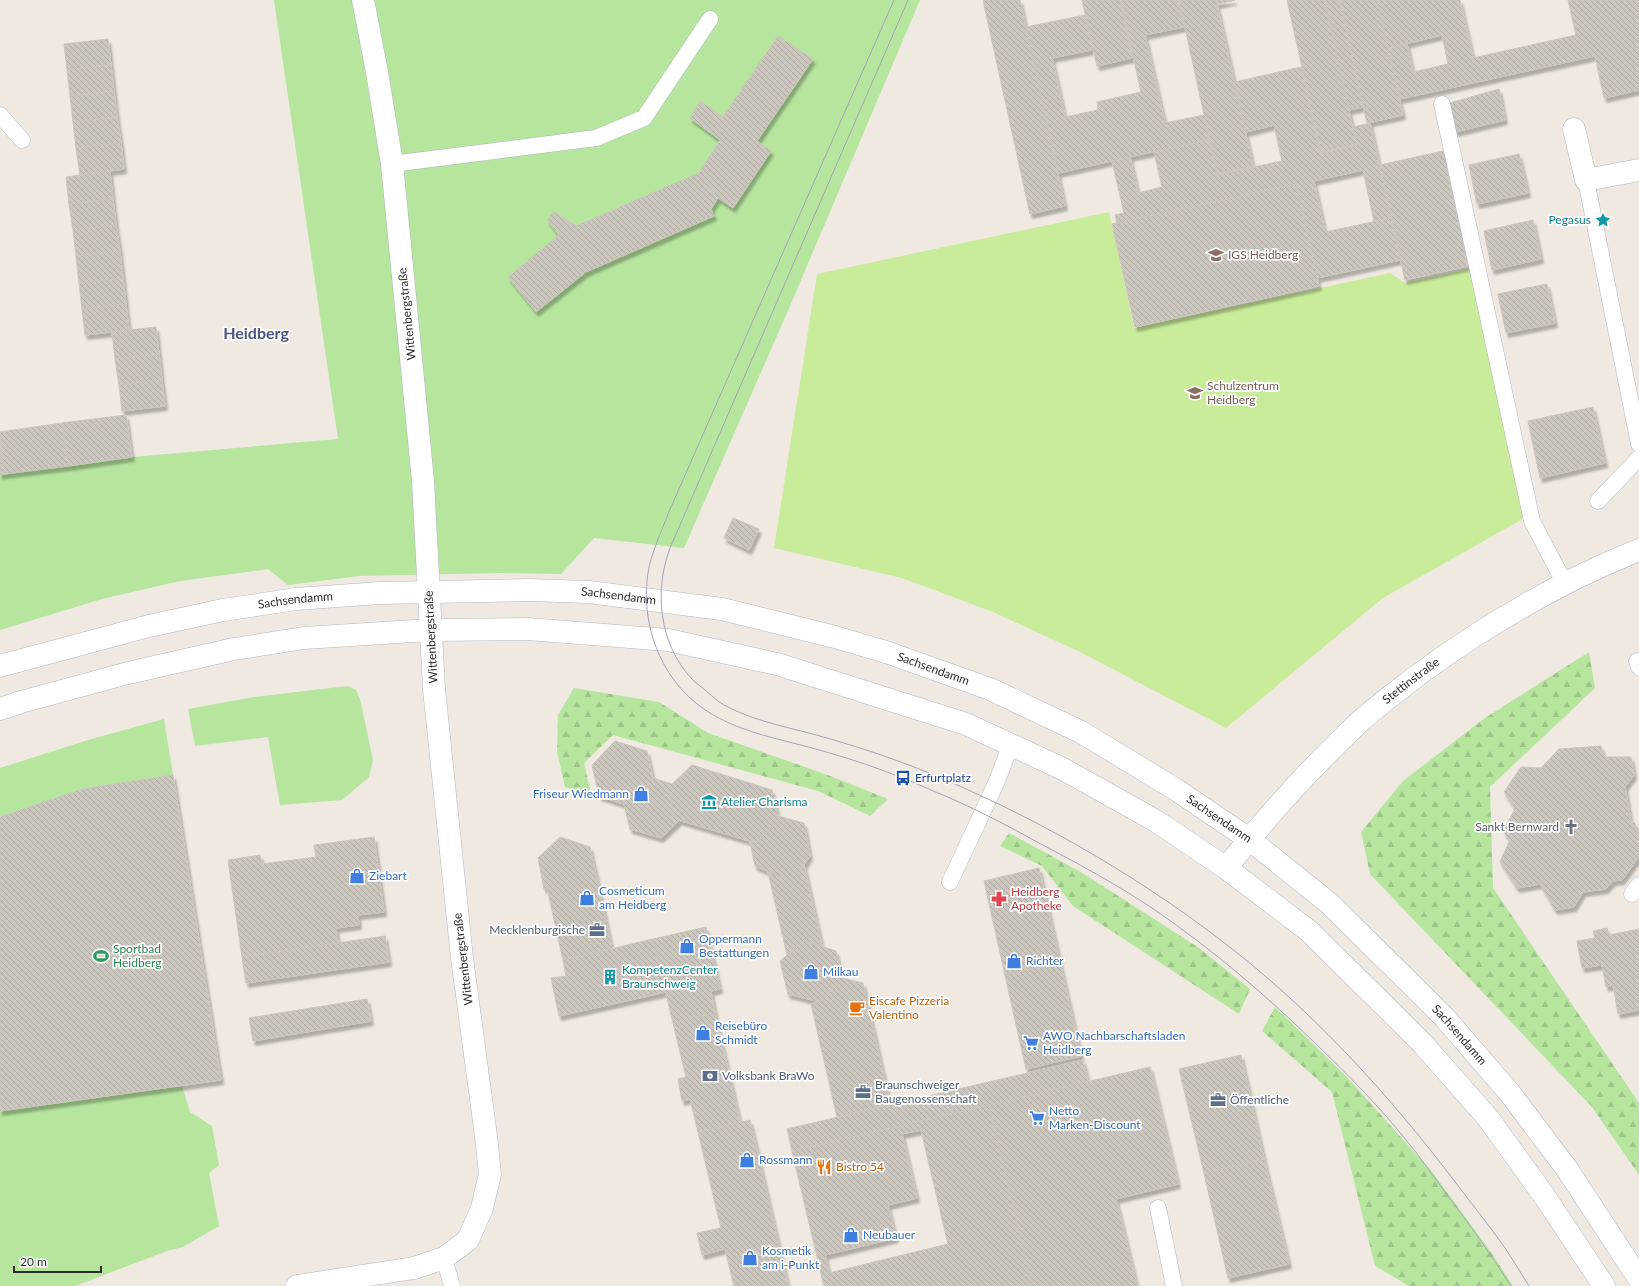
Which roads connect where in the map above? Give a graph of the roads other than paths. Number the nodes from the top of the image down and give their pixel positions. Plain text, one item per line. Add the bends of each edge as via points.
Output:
1 (363, 0) edge
2 (710, 19) dead end
3 (1442, 104) dead end
4 (0, 115) edge
5 (1574, 129) dead end
6 (22, 140) dead end
7 (392, 164) junction
8 (1639, 170) edge
9 (1586, 180) junction
10 (1639, 444) edge
11 (1639, 458) edge
12 (1598, 501) dead end
13 (1639, 550) edge
14 (1565, 584) junction
15 (429, 593) junction
16 (430, 630) junction
17 (0, 666) edge
18 (0, 709) edge
19 (1011, 744) junction
20 (1249, 839) junction
21 (1226, 868) junction
22 (950, 882) dead end
23 (1158, 1208) dead end
24 (444, 1258) junction
25 (1639, 1279) edge
26 (297, 1286) edge
27 (452, 1286) edge
28 (1174, 1286) edge
29 (1604, 1286) edge

1 - 7 street, Wittenbergstraße
2 - 7 lane via 644,118 596,138
3 - 14 lane via 1532,521
4 - 6 lane
5 - 9 street
7 - 15 street, Wittenbergstraße via 424,481
8 - 9 street
9 - 10 lane
11 - 12 lane
13 - 14 street, Stettinstraße
14 - 20 street, Stettinstraße via 1444,656 1391,696 1350,730
15 - 16 street, Wittenbergstraße
15 - 17 street, Sachsendamm via 380,593 296,599 222,610 149,626
15 - 20 street, Sachsendamm via 529,590 589,592 722,609 835,636 990,689 1066,725 1175,789
16 - 18 street via 304,638 234,649 128,673
16 - 19 street via 528,629 668,640 777,664 966,724
16 - 24 street, Wittenbergstraße via 462,958 490,1174 482,1208 468,1240
19 - 21 street via 1130,806
19 - 22 lane via 997,781
20 - 21 street, Stettinstraße
20 - 25 street, Sachsendamm via 1330,904 1444,1017 1509,1092 1567,1169
21 - 29 street via 1309,931 1422,1043 1488,1118 1545,1197
23 - 28 lane
24 - 26 street, Wittenbergstraße via 414,1268
24 - 27 lane

